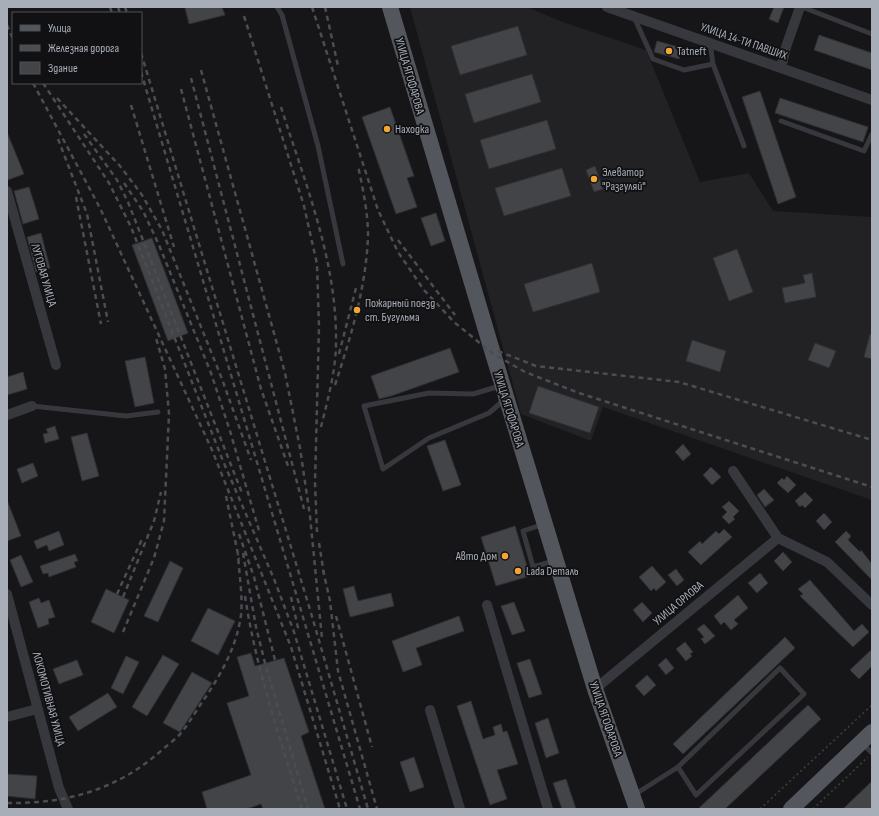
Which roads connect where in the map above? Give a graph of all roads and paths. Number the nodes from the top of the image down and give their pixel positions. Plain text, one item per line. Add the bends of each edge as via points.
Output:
1 (277, 7) edge
2 (390, 7) edge
3 (801, 7) edge
4 (612, 8) edge
5 (634, 17) junction
6 (872, 34) edge
7 (710, 43) junction
8 (713, 64) junction
9 (781, 68) junction
10 (872, 100) edge
11 (781, 122) dead end
12 (872, 134) edge
13 (744, 146) dead end
14 (7, 191) edge
15 (343, 264) dead end
16 (56, 365) dead end
17 (504, 392) junction
18 (32, 406) joint
19 (158, 412) dead end
20 (7, 415) edge
21 (733, 471) dead end
22 (545, 524) junction
23 (778, 538) junction
24 (556, 561) junction
25 (7, 594) edge
26 (487, 605) dead end
27 (872, 605) edge
28 (12, 629) edge
29 (595, 689) junction
30 (872, 705) edge
31 (37, 709) junction
32 (430, 710) dead end
33 (7, 717) edge
34 (869, 745) edge
35 (678, 767) junction
36 (634, 802) edge
37 (68, 809) edge
38 (460, 809) edge
39 (548, 809) edge
40 (760, 809) edge
41 (791, 809) edge
42 (813, 809) edge

1 - 15 lane via 282,15 318,146
2 - 17 main road, УЛИЦА ЯГОФАРОВА
3 - 6 lane
3 - 9 street
4 - 5 street, УЛИЦА 14-ТИ ПАВШИХ
5 - 7 street, УЛИЦА 14-ТИ ПАВШИХ
5 - 8 lane via 653,59 684,70
7 - 8 lane
7 - 9 street, УЛИЦА 14-ТИ ПАВШИХ
8 - 13 lane
9 - 10 street, УЛИЦА 14-ТИ ПАВШИХ
11 - 12 lane via 864,151
14 - 16 street, ЛУГОВАЯ УЛИЦА
17 - 17 lane via 489,413 429,438 383,469 364,406 429,393
17 - 22 main road, УЛИЦА ЯГОФАРОВА
18 - 19 lane via 126,416
18 - 20 street
21 - 23 street
22 - 24 main road, УЛИЦА ЯГОФАРОВА
22 - 24 lane via 523,531 533,567
23 - 27 street via 827,562
23 - 29 street, УЛИЦА ОРЛОВА
24 - 29 main road, УЛИЦА ЯГОФАРОВА
25 - 28 street, ЛОКОМОТИВНАЯ УЛИЦА
26 - 39 street
28 - 31 street, ЛОКОМОТИВНАЯ УЛИЦА
29 - 36 main road, УЛИЦА ЯГОФАРОВА
30 - 40 path
31 - 33 street
31 - 37 street, ЛОКОМОТИВНАЯ УЛИЦА via 59,788
32 - 38 street
34 - 41 main road
34 - 42 path
35 - 35 lane via 696,795 804,694 780,668
35 - 36 lane

